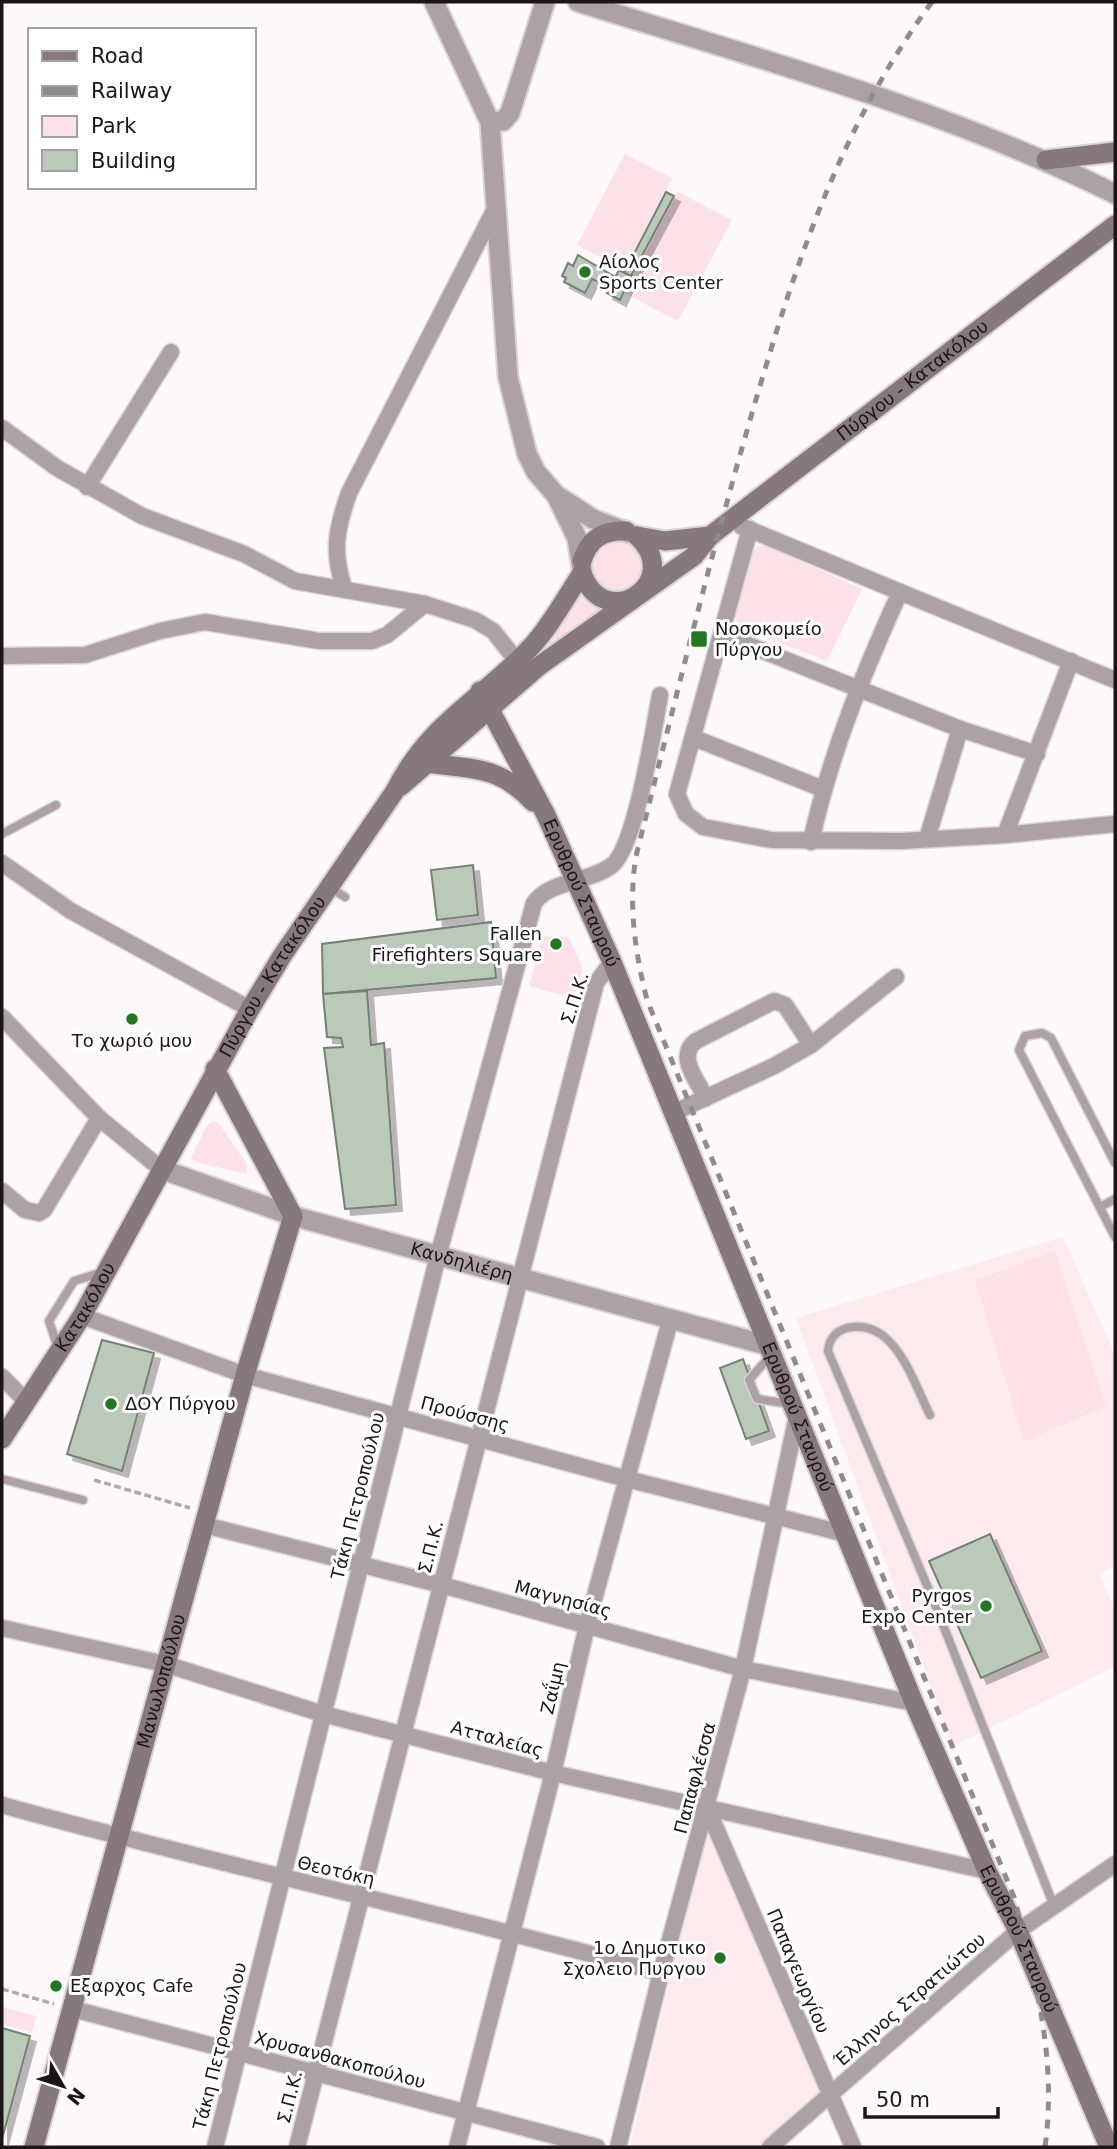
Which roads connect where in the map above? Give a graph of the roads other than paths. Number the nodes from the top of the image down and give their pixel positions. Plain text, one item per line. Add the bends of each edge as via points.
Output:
1 (434, 2) edge
2 (545, 2) edge
3 (578, 2) edge
4 (490, 122) junction
5 (1115, 152) edge
6 (1046, 160) junction
7 (1115, 194) edge
8 (496, 206) junction
9 (1115, 225) edge
10 (170, 352) dead end
11 (2, 428) edge
12 (87, 487) junction
13 (556, 495) junction
14 (730, 521) junction
15 (750, 529) junction
16 (631, 534) junction
17 (710, 536) junction
18 (582, 567) junction
19 (344, 588) junction
20 (900, 592) junction
21 (638, 595) junction
22 (425, 604) junction
23 (723, 635) junction
24 (2, 656) edge
25 (517, 661) junction
26 (1071, 662) junction
27 (1115, 680) edge
28 (856, 688) junction
29 (660, 695) dead end
30 (484, 699) junction
31 (960, 729) junction
32 (694, 738) junction
33 (1037, 754) junction
34 (428, 763) junction
35 (822, 789) junction
36 (395, 791) junction
37 (56, 805) dead end
38 (546, 815) junction
39 (1115, 824) edge
40 (2, 834) edge
41 (1005, 835) junction
42 (928, 839) junction
43 (811, 842) junction
44 (2, 863) edge
45 (577, 882) junction
46 (612, 962) junction
47 (895, 977) dead end
48 (250, 1009) junction
49 (2, 1017) edge
50 (811, 1045) junction
51 (215, 1069) junction
52 (706, 1098) junction
53 (673, 1113) junction
54 (99, 1118) junction
55 (1115, 1163) edge
56 (161, 1169) junction
57 (2, 1191) edge
58 (1115, 1199) edge
59 (1100, 1207) junction
60 (293, 1216) junction
61 (1115, 1237) edge
62 (439, 1256) junction
63 (106, 1272) junction
64 (521, 1278) junction
65 (82, 1316) junction
66 (670, 1321) junction
67 (59, 1350) junction
68 (769, 1350) junction
69 (245, 1375) junction
70 (2, 1377) edge
71 (26, 1401) junction
72 (794, 1410) junction
73 (930, 1415) dead end
74 (398, 1416) junction
75 (4, 1429) edge
76 (480, 1437) junction
77 (2, 1479) edge
78 (627, 1479) junction
79 (83, 1500) dead end
80 (198, 1517) junction
81 (776, 1518) junction
82 (842, 1533) junction
83 (361, 1565) junction
84 (442, 1585) junction
85 (587, 1625) junction
86 (2, 1628) edge
87 (164, 1664) junction
88 (743, 1669) junction
89 (914, 1703) junction
90 (323, 1714) junction
91 (403, 1734) junction
92 (553, 1773) junction
93 (2, 1805) edge
94 (708, 1810) junction
95 (117, 1836) junction
96 (1115, 1864) edge
97 (987, 1871) junction
98 (282, 1879) junction
99 (362, 1897) junction
100 (1054, 1906) junction
101 (510, 1931) junction
102 (1018, 1931) junction
103 (661, 1973) junction
104 (73, 2009) junction
105 (238, 2053) junction
106 (315, 2075) junction
107 (831, 2095) junction
108 (465, 2113) junction
109 (34, 2147) edge
110 (215, 2147) edge
111 (297, 2147) edge
112 (457, 2147) edge
113 (597, 2147) edge
114 (618, 2147) edge
115 (770, 2147) edge
116 (853, 2147) edge
117 (1109, 2147) edge

1 - 4 street
2 - 4 street via 510,113 503,121
3 - 6 street via 872,95
4 - 8 street
5 - 6 main road
6 - 7 street
8 - 13 street via 514,410 527,454
8 - 19 street via 349,493 335,544
9 - 14 main road, Πύργου - Κατακόλου
10 - 12 street
11 - 12 street
12 - 19 street via 142,516 244,554 295,581
13 - 16 street via 593,519
13 - 18 street via 577,538
14 - 15 street
14 - 17 main road, Πύργου - Κατακόλου
15 - 20 street
15 - 23 street
16 - 17 main road, Πύργου - Κατακόλου via 665,541
16 - 18 main road, Πύργου - Κατακόλου via 603,533 593,540
16 - 21 main road, Πύργου - Κατακόλου via 651,554 653,565 647,587
17 - 21 main road, Πύργου - Κατακόλου via 694,556
18 - 21 main road, Πύργου - Κατακόλου via 586,584 604,600
18 - 25 main road, Πύργου - Κατακόλου via 532,647
19 - 22 street
20 - 26 street
20 - 28 street
21 - 30 main road, Πύργου - Κατακόλου
22 - 24 street via 387,635 372,641 318,640 205,622 85,655
22 - 25 street via 475,620 493,631
23 - 28 street
23 - 32 street
25 - 30 main road, Πύργου - Κατακόλου
26 - 27 street
26 - 33 street
28 - 31 street
28 - 35 street
29 - 45 street, Τάκη Πετροπούλου via 624,850 611,867
30 - 34 main road, Πύργου - Κατακόλου
30 - 36 main road, Πύργου - Κατακόλου via 427,741
30 - 38 main road, Ερυθρού Σταυρού
31 - 33 street
31 - 42 street
32 - 35 street
32 - 43 street via 677,794 686,814 703,827 722,833
33 - 41 street
34 - 36 main road, Πύργου - Κατακόλου
34 - 38 main road via 489,770 518,786
35 - 43 street
36 - 48 main road, Πύργου - Κατακόλου via 337,892
37 - 40 lane
38 - 45 main road, Ερυθρού Σταυρού
39 - 41 street
41 - 42 street
42 - 43 street
44 - 48 street via 71,911
45 - 46 main road, Ερυθρού Σταυρού
45 - 62 street, Τάκη Πετροπούλου via 544,892 534,903
46 - 53 main road, Ερυθρού Σταυρού
46 - 64 street, Σ.Π.Κ. via 596,983
47 - 50 street
48 - 51 main road, Πύργου - Κατακόλου
49 - 54 street
50 - 52 street
50 - 52 street via 785,1005 774,1001 688,1048 687,1060
51 - 56 main road, Πύργου - Κατακόλου
51 - 60 main road
52 - 53 street
53 - 68 main road, Ερυθρού Σταυρού
54 - 56 street
54 - 57 street via 44,1210 24,1210
55 - 59 lane via 1051,1038 1042,1033 1025,1036 1019,1050
56 - 60 street, Κανδηλιέρη
56 - 63 main road, Κατακόλου
58 - 59 lane
59 - 61 lane
60 - 62 street, Κανδηλιέρη
60 - 69 main road, Μανωλοπούλου
62 - 64 street, Κανδηλιέρη
62 - 74 street, Τάκη Πετροπούλου
63 - 65 main road, Κατακόλου
63 - 67 lane via 74,1281 48,1321
64 - 66 street, Κανδηλιέρη
64 - 76 street, Σ.Π.Κ.
65 - 67 main road, Κατακόλου
65 - 69 street, Προύσσης
66 - 68 street, Κανδηλιέρη
66 - 78 street, Ζαΐμη
67 - 71 main road, Κατακόλου
68 - 72 main road, Ερυθρού Σταυρού
68 - 72 lane via 749,1380 757,1399
69 - 74 street, Προύσσης
69 - 80 main road, Μανωλοπούλου
70 - 71 street
71 - 75 main road, Κατακόλου
72 - 81 street, Παπαφλέσσα
72 - 82 main road, Ερυθρού Σταυρού
73 - 100 lane via 886,1336 856,1327 832,1337 828,1351 934,1602
74 - 76 street, Προύσσης
74 - 83 street, Τάκη Πετροπούλου
76 - 78 street, Προύσσης
76 - 84 street, Σ.Π.Κ.
77 - 79 lane
78 - 81 street, Προύσσης
78 - 85 street, Ζαΐμη
80 - 83 street, Μαγνησίας
80 - 87 main road, Μανωλοπούλου
81 - 82 street, Προύσσης
81 - 88 street, Παπαφλέσσα
82 - 89 main road, Ερυθρού Σταυρού
83 - 84 street, Μαγνησίας
83 - 90 street, Τάκη Πετροπούλου
84 - 85 street, Μαγνησίας
84 - 91 street, Σ.Π.Κ.
85 - 88 street, Μαγνησίας
85 - 92 street, Ζαΐμη
86 - 87 street, Ατταλείας
87 - 90 street, Ατταλείας
87 - 95 main road, Μανωλοπούλου
88 - 89 street, Μαγνησίας
88 - 94 street, Παπαφλέσσα
89 - 97 main road, Ερυθρού Σταυρού
90 - 91 street, Ατταλείας
90 - 98 street, Τάκη Πετροπούλου
91 - 92 street, Ατταλείας
91 - 99 street, Σ.Π.Κ.
92 - 94 street, Ατταλείας
92 - 101 street, Ζαΐμη
93 - 95 street, Θεοτόκη
94 - 97 street, Ατταλείας
94 - 103 street, Παπαφλέσσα
94 - 107 street, Παπαγεωργίου
95 - 98 street, Θεοτόκη
95 - 104 main road, Μανωλοπούλου
96 - 100 street, Έλληνος Στρατιώτου
97 - 102 main road, Ερυθρού Σταυρού
98 - 99 street, Θεοτόκη
98 - 105 street, Τάκη Πετροπούλου
99 - 101 street, Θεοτόκη
99 - 106 street, Σ.Π.Κ.
100 - 102 street, Έλληνος Στρατιώτου
101 - 103 street, Θεοτόκη
101 - 108 street, Ζαΐμη
102 - 107 street, Έλληνος Στρατιώτου
102 - 117 main road, Ερυθρού Σταυρού
103 - 114 street, Παπαφλέσσα
104 - 105 street, Χρυσανθακοπούλου
104 - 109 main road, Μανωλοπούλου
105 - 106 street, Χρυσανθακοπούλου
105 - 110 street, Τάκη Πετροπούλου
106 - 108 street, Χρυσανθακοπούλου
106 - 111 street, Σ.Π.Κ.
107 - 115 street, Έλληνος Στρατιώτου
107 - 116 street, Παπαγεωργίου
108 - 112 street, Ζαΐμη
108 - 113 street, Χρυσανθακοπούλου

